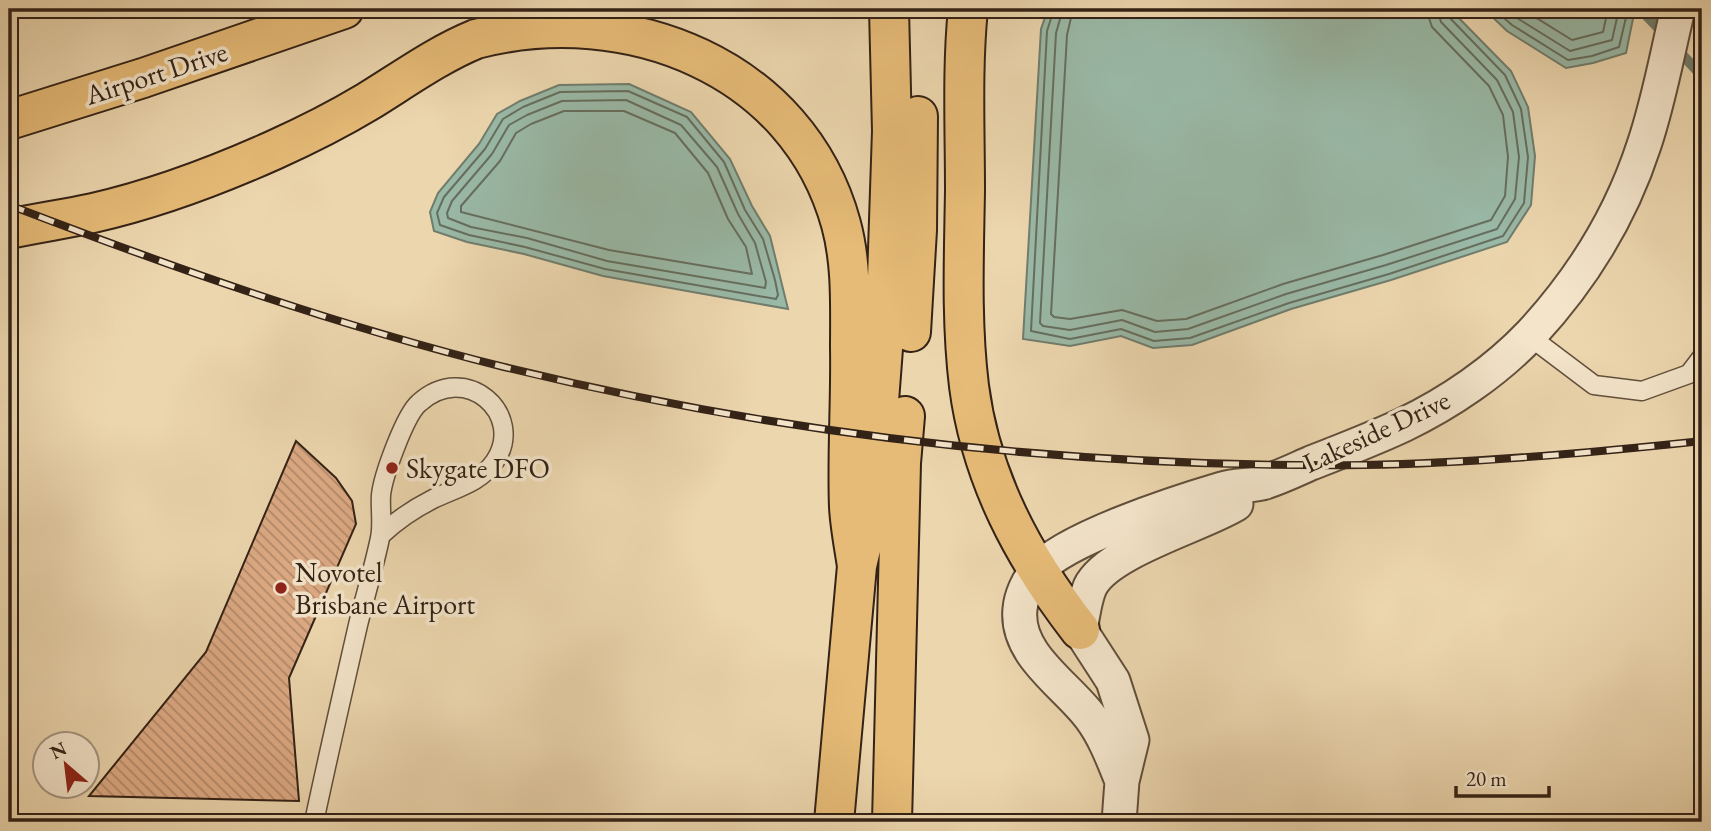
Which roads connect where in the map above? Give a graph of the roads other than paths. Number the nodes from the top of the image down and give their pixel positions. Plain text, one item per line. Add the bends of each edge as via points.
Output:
1 (344, 9) edge
2 (889, 9) edge
3 (916, 9) edge
4 (968, 9) edge
5 (1678, 9) edge
6 (48, 108) junction
7 (9, 120) edge
8 (9, 140) edge
9 (9, 229) edge
10 (1529, 336) junction
11 (1702, 357) edge
12 (1261, 483) junction
13 (381, 535) junction
14 (857, 566) junction
15 (1036, 571) junction
16 (1080, 630) junction
17 (1122, 781) junction
18 (314, 822) edge
19 (834, 822) edge
20 (892, 822) edge
21 (1119, 822) edge

1 - 6 main road, Airport Drive
2 - 14 main road via 892,131 886,309 871,506
3 - 20 main road via 917,230 901,463
4 - 15 main road via 964,291 969,387 1001,500
5 - 10 street, Lakeside Drive via 1644,146 1618,208 1598,247
6 - 7 main road, Airport Drive
6 - 8 main road, Airport Drive
9 - 14 main road via 107,209 226,170 324,125 450,51 502,31 579,20 630,25 691,45 745,78 781,111 810,151 842,226 849,286 849,509
10 - 11 lane via 1594,385 1642,391 1689,374
10 - 12 street, Lakeside Drive via 1483,375 1425,413
12 - 15 street, Lakeside Drive via 1224,488 1105,530
12 - 16 street, Lakeside Drive via 1234,505 1105,569 1091,585
13 - 13 lane via 381,493 409,414 428,396 447,387 480,393 501,421 497,458 471,483 399,518
13 - 18 lane
14 - 19 main road
15 - 16 main road
15 - 17 street, Lakeside Drive via 1023,593 1022,632 1032,652 1092,719
16 - 17 street, Lakeside Drive via 1113,681 1132,740
17 - 21 street, Lakeside Drive

